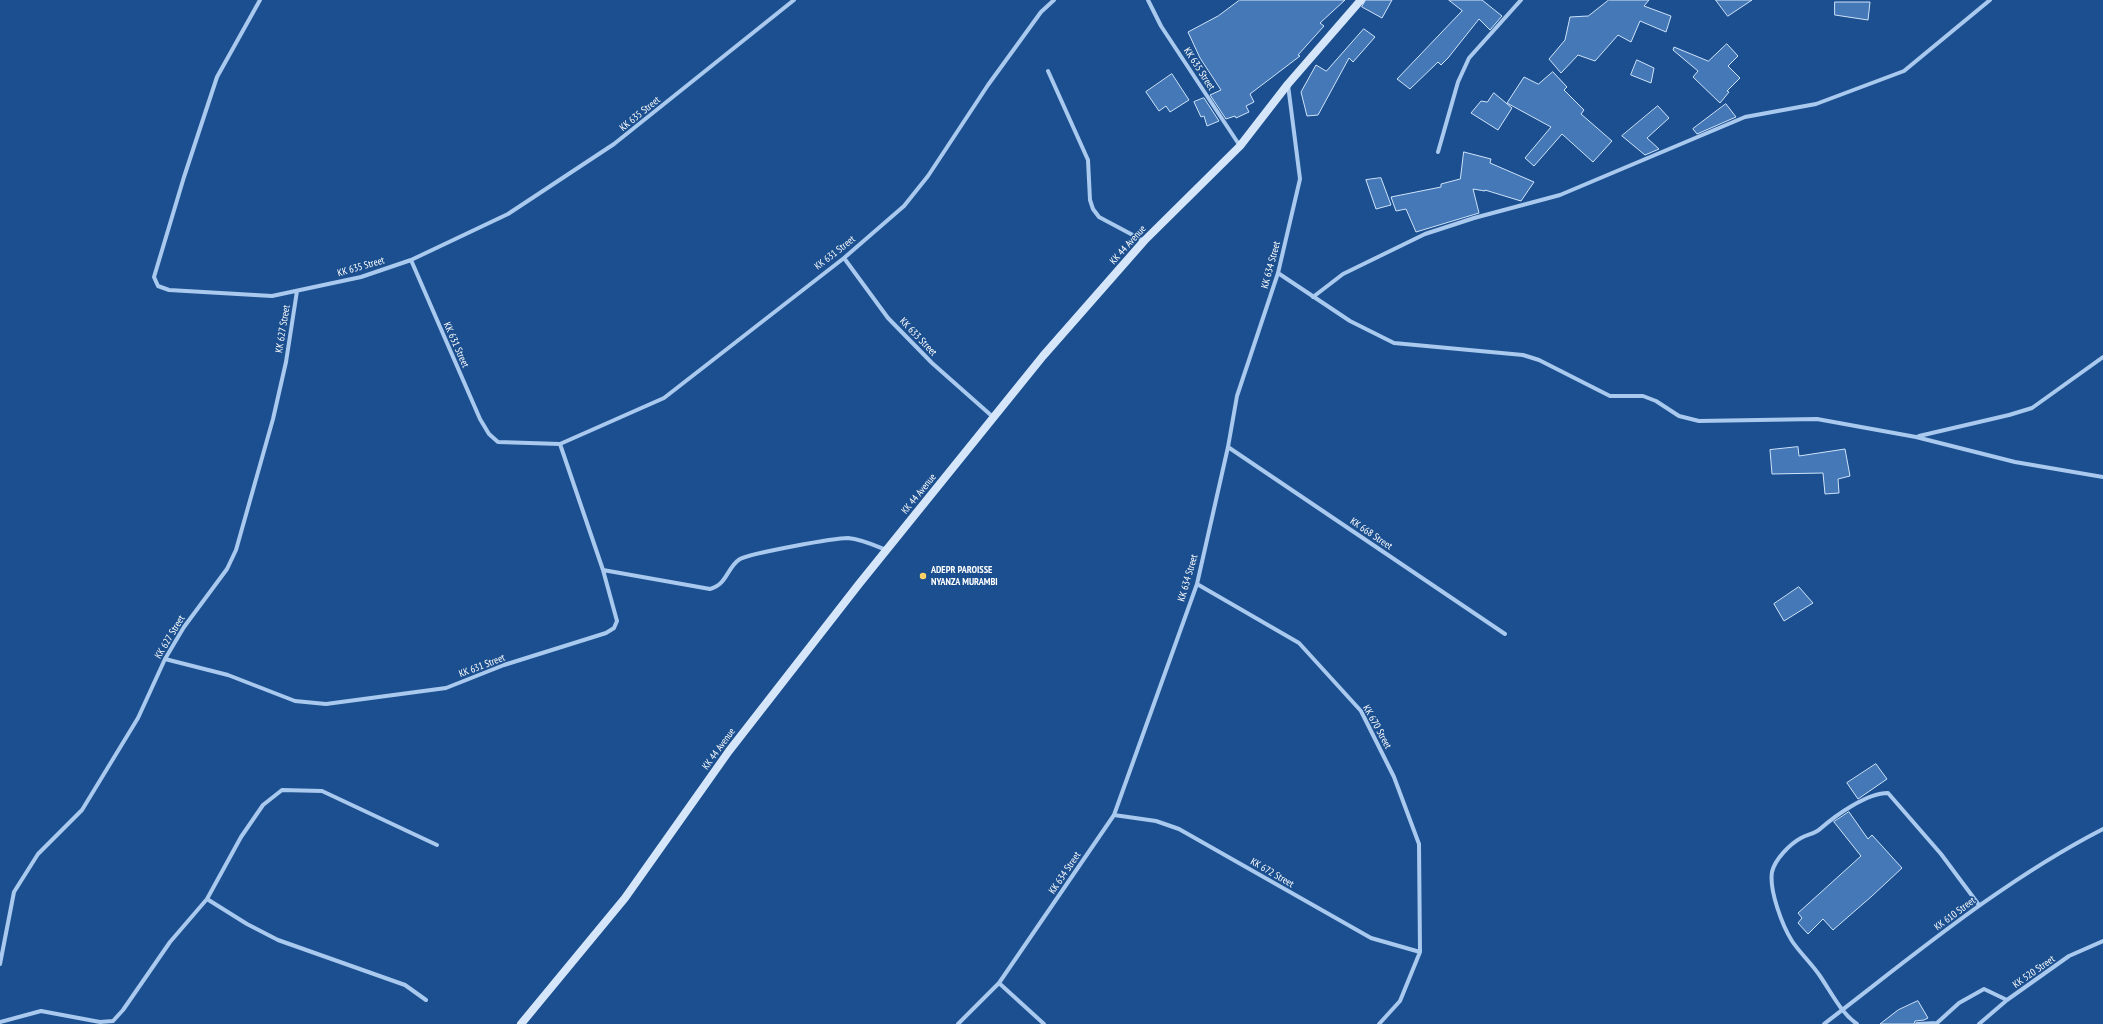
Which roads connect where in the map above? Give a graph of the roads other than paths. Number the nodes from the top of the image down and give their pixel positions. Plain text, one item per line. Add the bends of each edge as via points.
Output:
1 (260, 0) edge
2 (794, 0) edge
3 (1054, 0) edge
4 (1148, 0) edge
5 (1361, 0) edge
6 (1521, 0) edge
7 (1990, 0) edge
8 (1048, 71) dead end
9 (1288, 84) junction
10 (1240, 146) junction
11 (1438, 152) dead end
12 (1144, 241) junction
13 (844, 258) junction
14 (410, 260) junction
15 (1278, 273) junction
16 (297, 291) junction
17 (1313, 296) junction
18 (2103, 356) edge
19 (993, 417) junction
20 (1916, 437) junction
21 (560, 444) junction
22 (1228, 447) junction
23 (2103, 477) edge
24 (886, 550) junction
25 (603, 570) junction
26 (1197, 584) junction
27 (1505, 634) dead end
28 (165, 659) junction
29 (1114, 815) junction
30 (2103, 829) edge
31 (437, 845) dead end
32 (207, 899) junction
33 (1979, 905) junction
34 (2103, 941) edge
35 (1420, 952) junction
36 (0, 964) edge
37 (999, 983) junction
38 (426, 1000) dead end
39 (2007, 1000) junction
40 (1843, 1010) junction
41 (0, 1022) edge
42 (521, 1024) edge
43 (958, 1024) edge
44 (1044, 1024) edge
45 (1379, 1024) edge
46 (1824, 1024) edge
47 (1857, 1024) edge
48 (1917, 1024) edge
49 (1978, 1024) edge

1 - 16 street, KK 635 Street via 217,77 154,277 158,286 169,290 272,296
2 - 14 street, KK 635 Street via 614,144 508,214
3 - 13 street, KK 631 Street via 1041,12 988,85 928,176 904,206
4 - 10 street, KK 635 Street via 1161,26
5 - 9 main road, KK 44 Avenue
6 - 11 street via 1469,58 1458,82
7 - 17 street via 1904,71 1816,104 1745,117 1560,195 1425,234 1343,274
8 - 12 street via 1088,160 1093,210 1099,217
9 - 10 main road, KK 44 Avenue
9 - 15 street, KK 634 Street via 1300,179
10 - 12 main road, KK 44 Avenue
12 - 19 main road, KK 44 Avenue via 1042,356
13 - 19 street, KK 633 Street via 888,318 932,363
13 - 21 street, KK 631 Street via 664,398
14 - 16 street, KK 635 Street via 361,277
14 - 21 street, KK 631 Street via 489,434 498,442
15 - 17 street
15 - 22 street, KK 634 Street via 1237,396
16 - 28 street, KK 627 Street via 286,362 273,419 236,550 227,569 184,627
17 - 20 street via 1350,322 1394,343 1523,355 1539,360 1610,396 1643,396 1679,416 1699,421 1817,419
18 - 20 street via 2032,408
19 - 24 main road, KK 44 Avenue
20 - 23 street via 2015,462
21 - 25 street, KK 631 Street
22 - 26 street, KK 634 Street
22 - 27 street, KK 668 Street
24 - 25 street via 848,538 761,554 736,562 719,586 710,589
24 - 42 main road, KK 44 Avenue via 729,751 625,898
25 - 28 street, KK 631 Street via 617,621 614,628 606,633 504,665 446,688 326,704 295,701 228,675
26 - 29 street, KK 634 Street
26 - 35 street, KK 670 Street via 1298,643 1361,711 1394,777 1419,844
28 - 36 street, KK 627 Street via 138,718 82,810 38,854 14,892
29 - 35 street, KK 672 Street via 1156,821 1179,829 1371,938
29 - 37 street, KK 634 Street
30 - 33 street, KK 610 Street via 2033,869
31 - 32 street via 322,791 282,790 263,805 254,817
32 - 38 street via 278,940 405,986
32 - 41 street via 170,942 113,1021 100,1022 41,1011
33 - 40 street, KK 610 Street
33 - 40 street via 1941,854 1888,793 1878,793 1836,816 1817,832 1801,838 1782,855 1772,871 1772,889 1780,915 1792,940 1818,972
34 - 39 street, KK 520 Street via 2069,956
35 - 45 street via 1400,1000
37 - 43 street, KK 634 Street
37 - 44 street
39 - 48 street via 1984,990 1959,1003 1937,1023
39 - 49 street, KK 520 Street
40 - 46 street, KK 610 Street
40 - 47 street

